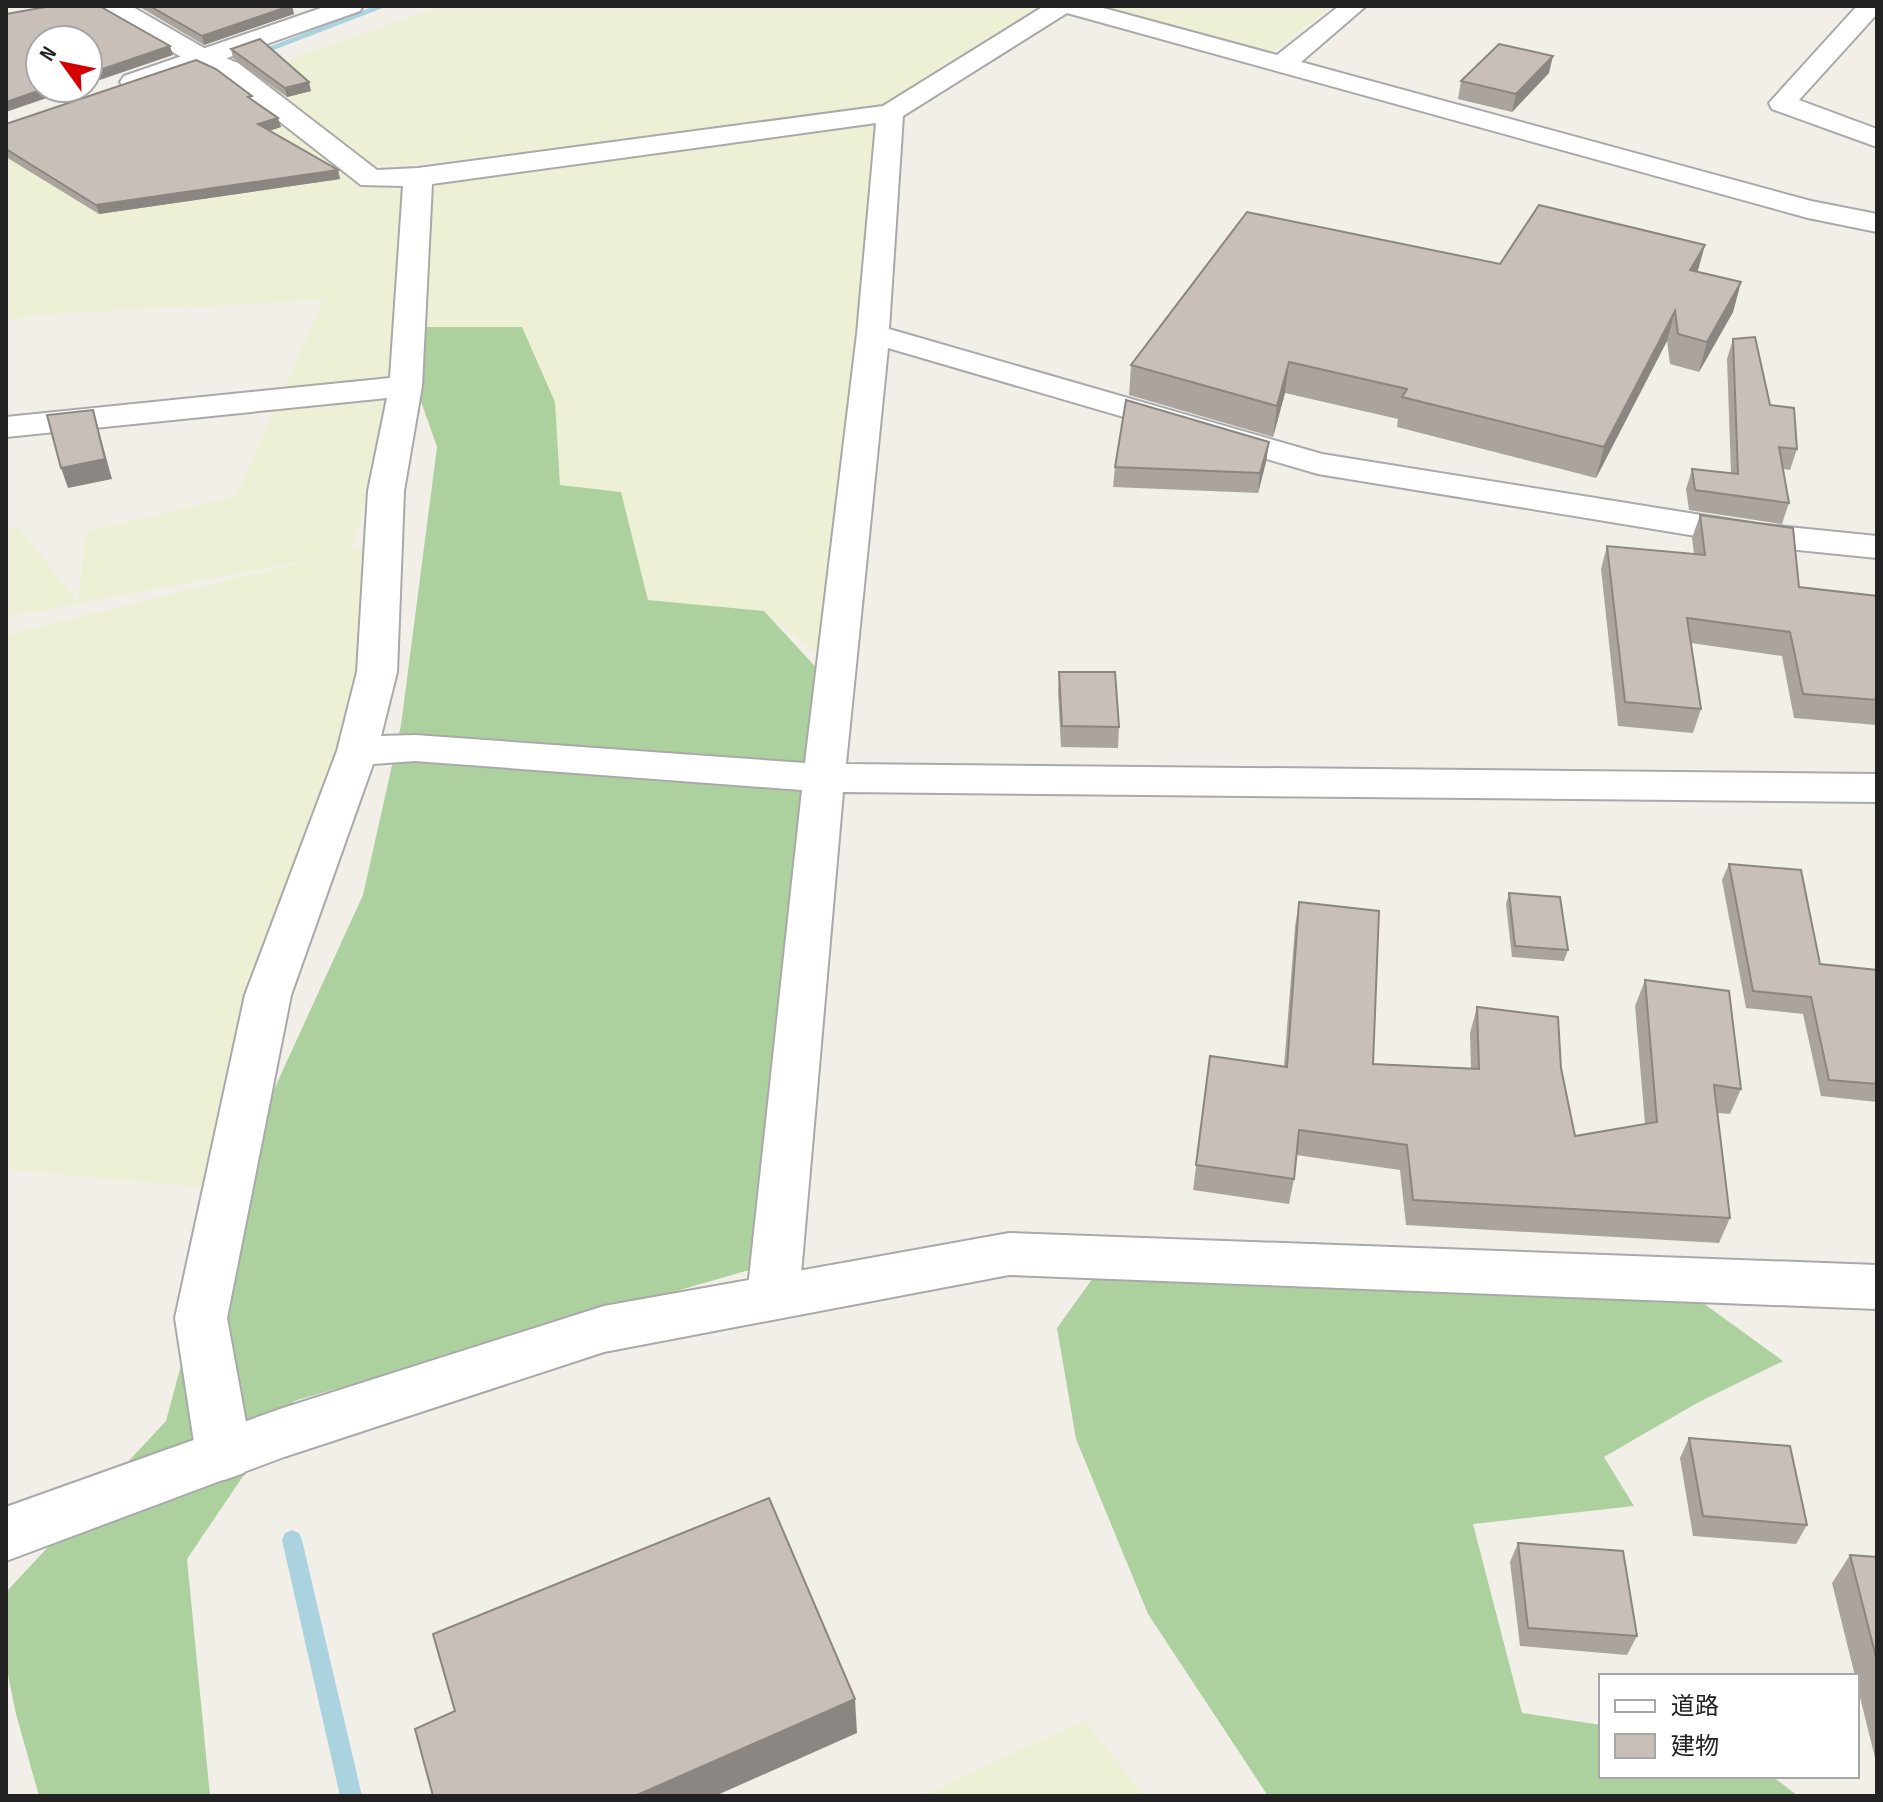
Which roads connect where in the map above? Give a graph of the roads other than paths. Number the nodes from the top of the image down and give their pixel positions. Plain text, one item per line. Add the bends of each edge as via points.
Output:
1 (113, 6) edge
2 (351, 6) edge
3 (1061, 6) edge
4 (1068, 6) edge
5 (1354, 6) edge
6 (1871, 6) edge
7 (215, 63) junction
8 (1283, 63) junction
9 (112, 89) edge
10 (890, 113) junction
11 (1877, 139) edge
12 (418, 177) junction
13 (1877, 223) edge
14 (873, 334) junction
15 (406, 386) junction
16 (6, 427) edge
17 (1877, 547) edge
18 (357, 751) junction
19 (824, 778) junction
20 (1877, 788) edge
21 (1877, 1287) edge
22 (773, 1297) junction
23 (224, 1455) junction
24 (6, 1534) edge

1 - 7 street
2 - 7 street
3 - 10 street
4 - 8 street
5 - 8 street
6 - 11 street via 1782,103
7 - 9 street
7 - 12 street via 371,179
8 - 13 street via 1808,209
10 - 12 street
10 - 14 street
12 - 15 street
14 - 17 street via 1318,464 1757,535
14 - 19 street
15 - 16 street
15 - 18 street via 386,491 377,672
18 - 19 street via 415,748
18 - 23 street via 268,995 201,1318
19 - 20 street
19 - 22 street
21 - 22 street via 1009,1254
22 - 23 street via 604,1329
23 - 24 street

